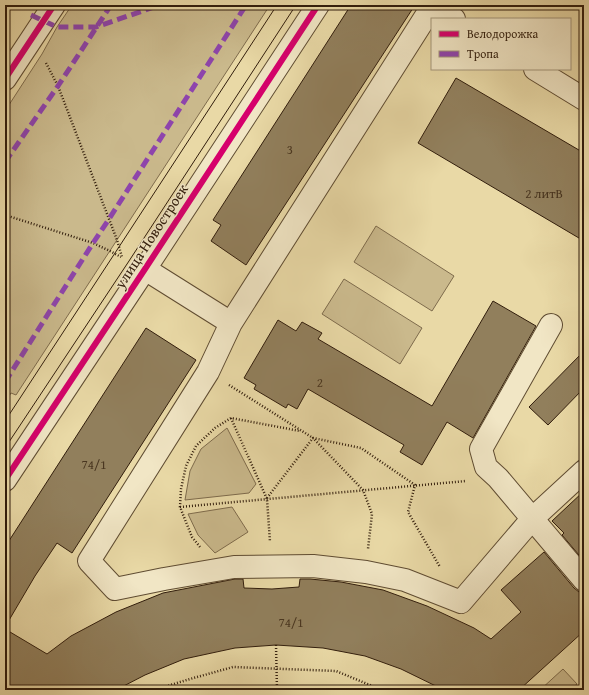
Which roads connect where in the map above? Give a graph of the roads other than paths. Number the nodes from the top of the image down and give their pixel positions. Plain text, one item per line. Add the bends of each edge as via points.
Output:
1 (54, 5) edge
2 (318, 5) edge
3 (433, 5) edge
4 (452, 18) edge
5 (537, 70) edge
6 (5, 79) edge
7 (584, 99) edge
8 (145, 269) junction
9 (231, 323) junction
10 (551, 325) dead end
11 (584, 471) edge
12 (5, 480) edge
13 (532, 519) junction
14 (584, 580) edge

1 - 6 street
2 - 8 street, улица Новостроек
3 - 4 street
3 - 9 street
5 - 7 street
8 - 9 street
8 - 12 street, улица Новостроек
9 - 13 street via 208,372 89,561 115,589 234,567 313,566 366,572 405,580 460,602
10 - 13 street via 481,449 486,466
11 - 13 street
13 - 14 street

